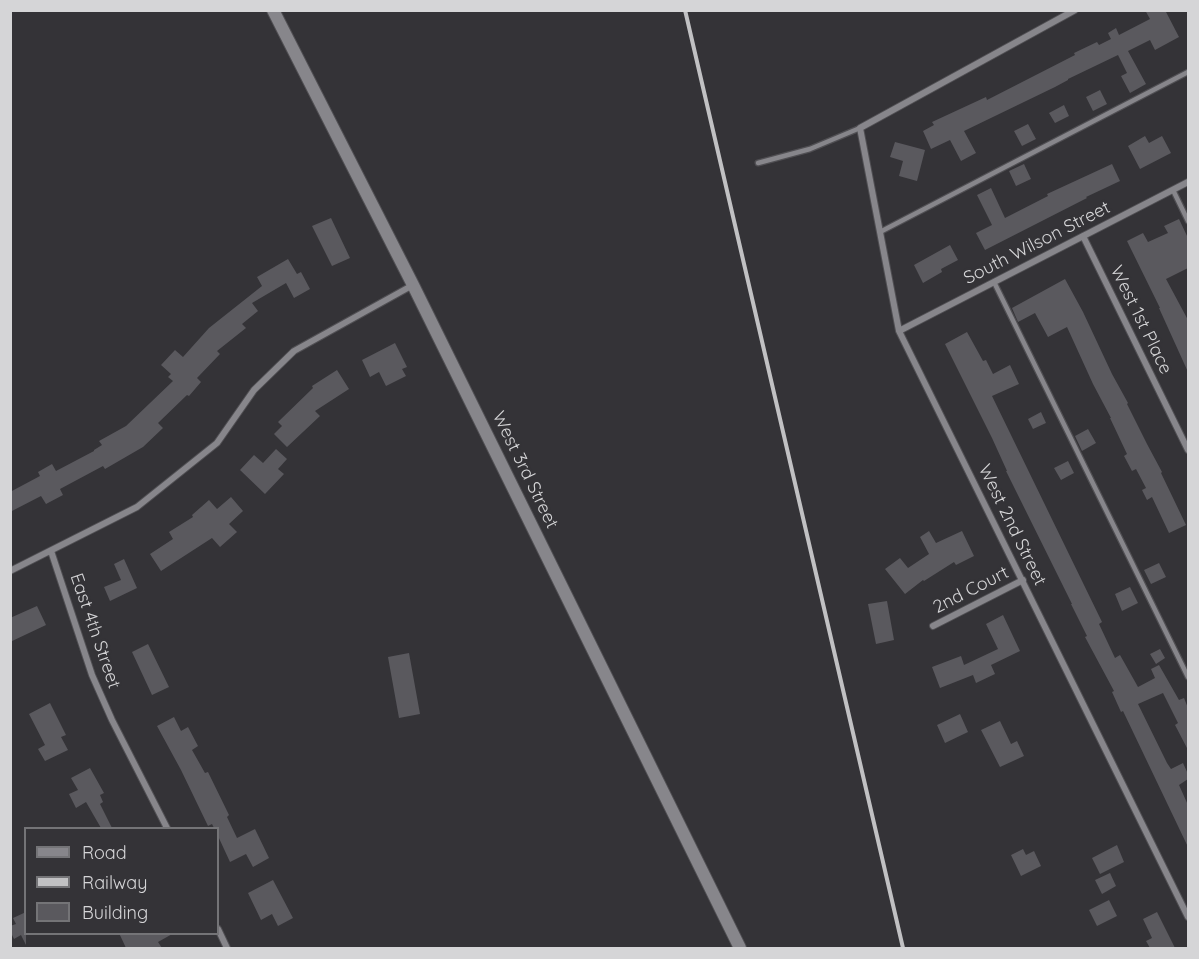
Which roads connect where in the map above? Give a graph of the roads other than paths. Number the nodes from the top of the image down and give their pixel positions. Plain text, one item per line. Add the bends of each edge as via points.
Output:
1 (273, 10) edge
2 (1075, 10) edge
3 (1188, 72) edge
4 (860, 128) junction
5 (758, 163) dead end
6 (1188, 182) edge
7 (1173, 190) junction
8 (1188, 221) edge
9 (880, 232) junction
10 (1083, 236) junction
11 (994, 282) junction
12 (413, 285) junction
13 (899, 331) junction
14 (1188, 450) edge
15 (51, 551) junction
16 (10, 571) edge
17 (1023, 580) junction
18 (933, 626) dead end
19 (1188, 677) edge
20 (166, 827) edge
21 (1188, 918) edge
22 (219, 931) edge
23 (227, 948) edge
24 (740, 948) edge

1 - 12 street, West 3rd Street
2 - 4 street
3 - 9 lane
4 - 5 lane via 810,149
4 - 9 street, West 2nd Street
6 - 7 street, South Wilson Street
7 - 8 lane
7 - 10 street, South Wilson Street
9 - 13 street, West 2nd Street
10 - 11 street, South Wilson Street
10 - 14 street, West 1st Place
11 - 13 street, South Wilson Street
11 - 19 lane
12 - 15 street via 294,351 254,390 217,443 137,507
12 - 24 street, West 3rd Street
13 - 17 street, West 2nd Street
15 - 16 street
15 - 20 street, East 4th Street via 92,675
17 - 18 street, 2nd Court
17 - 21 street, West 2nd Street
22 - 23 street

